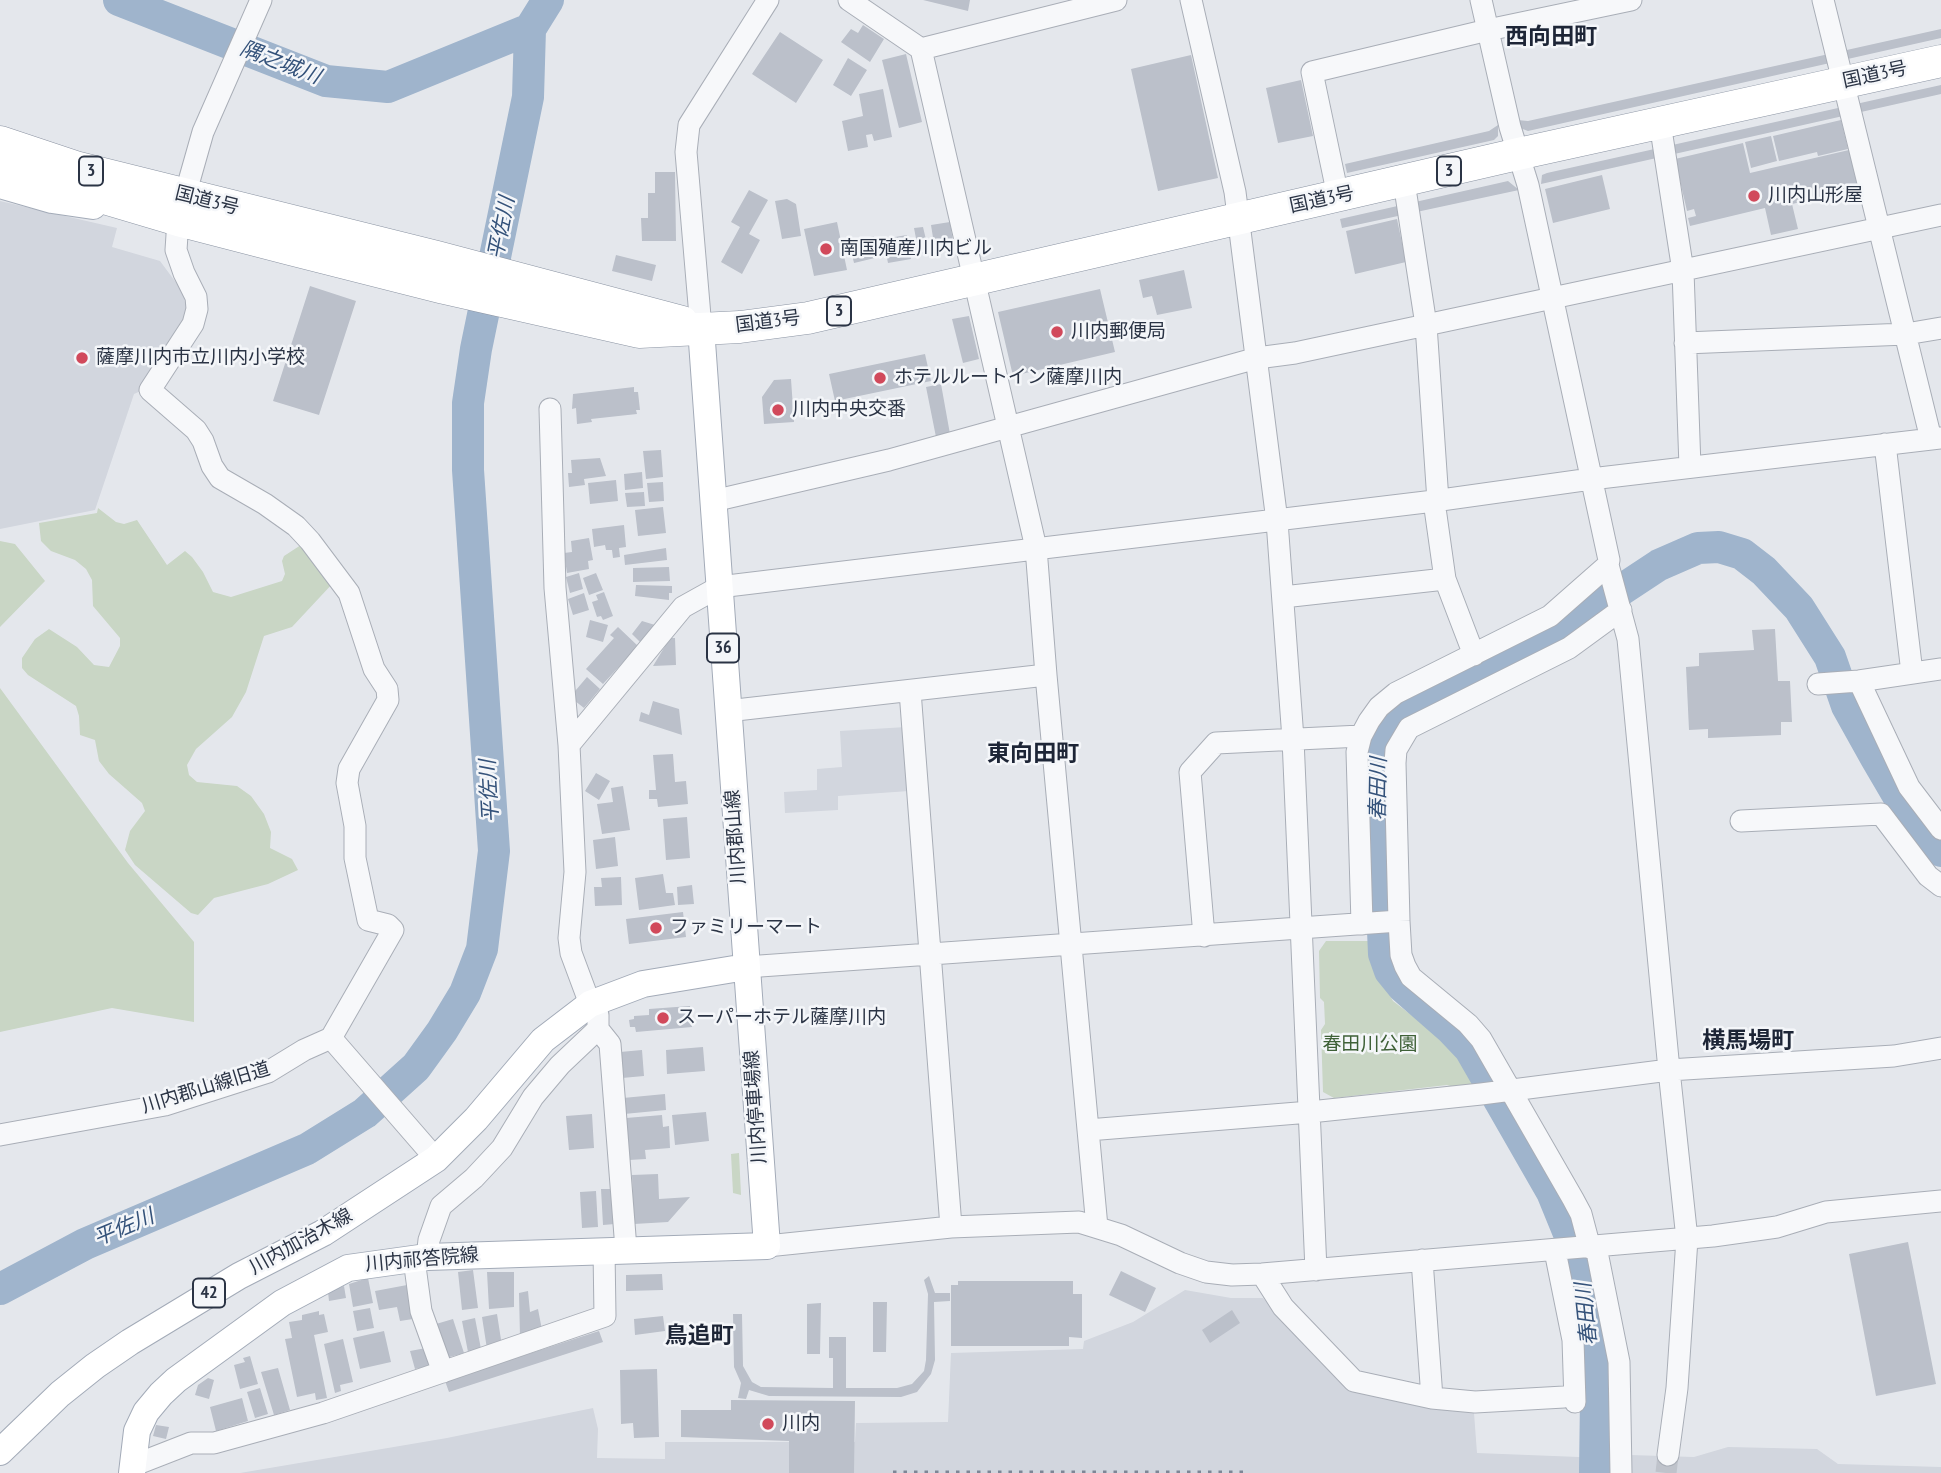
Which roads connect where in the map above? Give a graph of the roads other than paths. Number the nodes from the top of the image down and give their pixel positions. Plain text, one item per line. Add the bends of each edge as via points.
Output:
1 (261, 0) edge
2 (768, 0) edge
3 (849, 0) edge
4 (1115, 0) edge
5 (1191, 0) edge
6 (1482, 0) edge
7 (1631, 0) edge
8 (1823, 0) edge
9 (1488, 30) junction
10 (921, 49) junction
11 (1941, 61) edge
12 (1842, 82) junction
13 (1660, 123) junction
14 (0, 142) edge
15 (1518, 154) junction
16 (0, 167) edge
17 (1404, 182) junction
18 (0, 186) edge
19 (1338, 196) junction
20 (181, 208) junction
21 (1941, 215) edge
22 (1238, 219) junction
23 (1880, 227) junction
24 (1683, 271) junction
25 (975, 279) junction
26 (536, 296) junction
27 (1552, 298) junction
28 (1426, 325) junction
29 (701, 328) junction
30 (1941, 328) edge
31 (1906, 334) junction
32 (1685, 343) junction
33 (1257, 358) junction
34 (550, 409) dead end
35 (1008, 427) junction
36 (1936, 438) edge
37 (1885, 444) junction
38 (1690, 467) junction
39 (1591, 479) junction
40 (713, 500) junction
41 (1436, 501) junction
42 (1277, 521) junction
43 (1036, 548) junction
44 (1609, 570) junction
45 (1445, 579) junction
46 (719, 587) junction
47 (1283, 597) junction
48 (1621, 608) junction
49 (1474, 655) junction
50 (1941, 669) edge
51 (1912, 673) junction
52 (1046, 676) junction
53 (1856, 681) junction
54 (1822, 684) dead end
55 (910, 691) junction
56 (727, 711) junction
57 (1361, 736) junction
58 (1293, 739) junction
59 (569, 746) junction
60 (1741, 821) dead end
61 (1941, 829) edge
62 (1941, 886) edge
63 (1397, 921) junction
64 (1366, 924) junction
65 (1301, 930) junction
66 (1204, 936) junction
67 (1072, 945) junction
68 (930, 955) junction
69 (746, 967) junction
70 (593, 1002) junction
71 (598, 1029) junction
72 (331, 1038) junction
73 (1941, 1048) edge
74 (1669, 1070) junction
75 (1508, 1090) junction
76 (1310, 1112) junction
77 (1088, 1130) junction
78 (0, 1135) edge
79 (436, 1159) junction
80 (1941, 1201) edge
81 (951, 1227) junction
82 (1097, 1227) junction
83 (1688, 1239) junction
84 (767, 1246) junction
85 (1591, 1248) junction
86 (615, 1250) junction
87 (1557, 1251) junction
88 (420, 1258) junction
89 (1422, 1260) junction
90 (1315, 1270) junction
91 (1262, 1274) junction
92 (443, 1372) junction
93 (1432, 1398) junction
94 (0, 1452) edge
95 (1668, 1455) tunnel mouth
96 (132, 1469) edge
97 (1621, 1473) edge

1 - 20 street via 204,132
2 - 29 street via 689,125 686,152
3 - 10 street
4 - 10 street
5 - 22 street
6 - 9 street
7 - 9 street
8 - 12 street
9 - 15 street
9 - 19 street via 1312,72
10 - 25 street
11 - 12 highway, 国道3号 / 3
12 - 13 highway, 国道3号 / 3
12 - 23 street
13 - 15 highway, 国道3号 / 3
13 - 24 street
14 - 20 highway, 国道3号 / 3
15 - 17 highway, 国道3号 / 3
15 - 27 street
16 - 20 highway, 国道3号 / 3
17 - 19 highway, 国道3号 / 3
17 - 28 street
18 - 20 main road via 52,200
19 - 22 highway, 国道3号 / 3
20 - 26 highway, 国道3号 / 3 via 437,257
20 - 26 highway, 国道3号 / 3 via 443,288
20 - 72 street via 176,250 197,309 150,390 196,430 220,478 265,504 310,541 349,593 374,669 387,689 388,700 349,769 346,783 368,920 393,930
21 - 23 street
22 - 25 highway, 国道3号 / 3
22 - 33 street
23 - 24 street
23 - 31 street
24 - 27 street
24 - 32 street
25 - 29 highway, 国道3号 / 3 via 808,318
25 - 35 street
26 - 29 highway, 国道3号 / 3 via 639,332
27 - 28 street
27 - 39 street
28 - 33 street
28 - 41 street
29 - 40 main road, 川内郡山線 / 36
30 - 31 street
31 - 32 street
31 - 36 street
32 - 38 street
33 - 35 street
33 - 42 street
34 - 59 street via 555,588
35 - 40 street
35 - 43 street
36 - 37 street
37 - 38 street
37 - 51 street
38 - 39 street
39 - 41 street
39 - 44 street
40 - 46 main road, 川内郡山線 / 36
41 - 42 street
41 - 45 street
42 - 43 street
42 - 47 street
43 - 46 street
43 - 52 street
44 - 48 street
44 - 49 street via 1550,616
45 - 47 street
45 - 49 street
46 - 56 main road, 川内郡山線 / 36
46 - 59 street via 682,607
47 - 58 street
48 - 63 street via 1569,648 1409,728 1402,737 1395,763
48 - 74 street via 1628,639
49 - 57 street via 1396,693 1379,707
50 - 51 street
51 - 53 street
52 - 55 street
52 - 67 street
53 - 54 street
53 - 61 street via 1909,787
55 - 56 street
55 - 68 street
56 - 69 main road, 川内郡山線 / 36
57 - 58 street
57 - 64 street via 1357,752
58 - 65 street
58 - 66 street via 1216,743 1190,772
59 - 70 street via 575,872 569,938
60 - 62 street via 1881,814 1928,876
63 - 64 street
63 - 75 street via 1401,955 1411,976 1481,1039
64 - 65 street
65 - 66 street
65 - 76 street
66 - 67 street
67 - 68 street
67 - 77 street
68 - 69 street
68 - 81 street
69 - 70 main road via 643,984
69 - 84 main road, 川内停車場線
70 - 71 street
70 - 79 main road via 543,1040
71 - 86 street via 610,1044
71 - 88 street via 533,1097 502,1148 441,1206
72 - 78 street, 川内郡山線旧道 via 268,1072 165,1105
72 - 79 street
73 - 74 street via 1894,1056
74 - 75 street
74 - 83 street
75 - 76 street
75 - 85 street via 1581,1214
76 - 77 street
76 - 90 street
77 - 82 street
79 - 94 main road, 川内加治木線 / 42 via 323,1233 239,1276 121,1348 60,1394
80 - 83 street via 1826,1212 1777,1227
81 - 82 street via 1064,1221
81 - 84 street
82 - 91 street via 1206,1272
83 - 85 street
83 - 95 street
84 - 86 main road, 川内祁答院線
85 - 87 street
85 - 97 street via 1619,1362
86 - 88 main road, 川内祁答院線
86 - 92 street via 605,1316
87 - 89 street
87 - 93 street via 1573,1340 1570,1400
88 - 92 street via 421,1311
88 - 96 main road, 川内祁答院線 via 348,1268 282,1303 176,1380 146,1412 137,1431
89 - 90 street
89 - 93 street
90 - 91 street
91 - 93 street via 1283,1307 1354,1381
92 - 96 street via 323,1413 214,1443 191,1443

